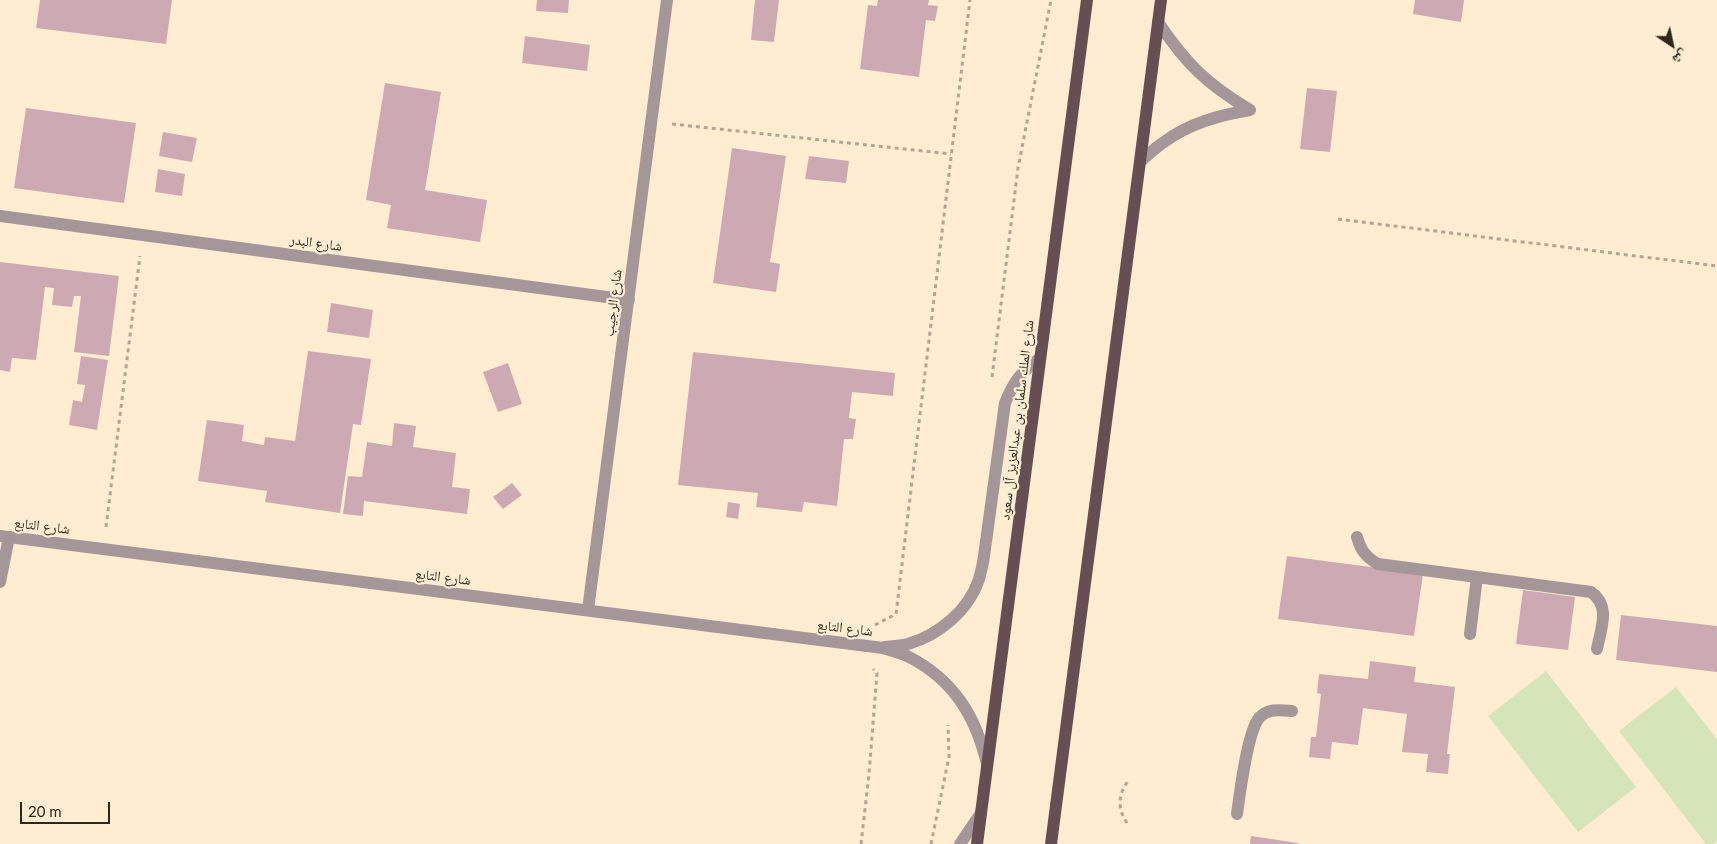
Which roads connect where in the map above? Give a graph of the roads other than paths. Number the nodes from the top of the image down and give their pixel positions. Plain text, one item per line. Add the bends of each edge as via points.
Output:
1 (668, 0) edge
2 (1087, 0) edge
3 (1161, 0) edge
4 (1158, 22) junction
5 (1140, 162) junction
6 (0, 216) edge
7 (629, 300) junction
8 (1040, 358) junction
9 (5, 537) edge
10 (1357, 537) dead end
11 (1477, 577) junction
12 (0, 582) edge
13 (588, 610) junction
14 (1470, 634) dead end
15 (883, 648) junction
16 (1597, 649) dead end
17 (1292, 711) dead end
18 (988, 766) junction
19 (981, 813) junction
20 (1237, 814) dead end
21 (960, 844) edge
22 (977, 844) edge
23 (1051, 844) edge

1 - 7 street, شارع الرجيب
2 - 8 main road, شارع الملك سلمان بن عبدالعزيز آل سعود
3 - 4 main road
4 - 5 main road
4 - 5 street via 1198,73 1250,110 1191,126
5 - 23 main road
6 - 7 street, شارع البدر
7 - 13 street, شارع الرجيب
8 - 15 street, شارع التابع via 1024,369 1012,385 1005,403 979,580 951,621 908,644
8 - 18 main road, شارع الملك سلمان بن عبدالعزيز آل سعود
9 - 12 street
9 - 13 street, شارع التابع
10 - 11 street via 1360,549 1378,564
11 - 14 street
11 - 16 street via 1590,592 1602,605
13 - 15 street, شارع التابع
15 - 18 street, شارع التابع via 909,657 933,672 953,691 981,739
17 - 20 street via 1274,709 1260,718 1252,734
18 - 19 main road, شارع الملك سلمان بن عبدالعزيز آل سعود
19 - 21 street
19 - 22 main road, شارع الملك سلمان بن عبدالعزيز آل سعود

